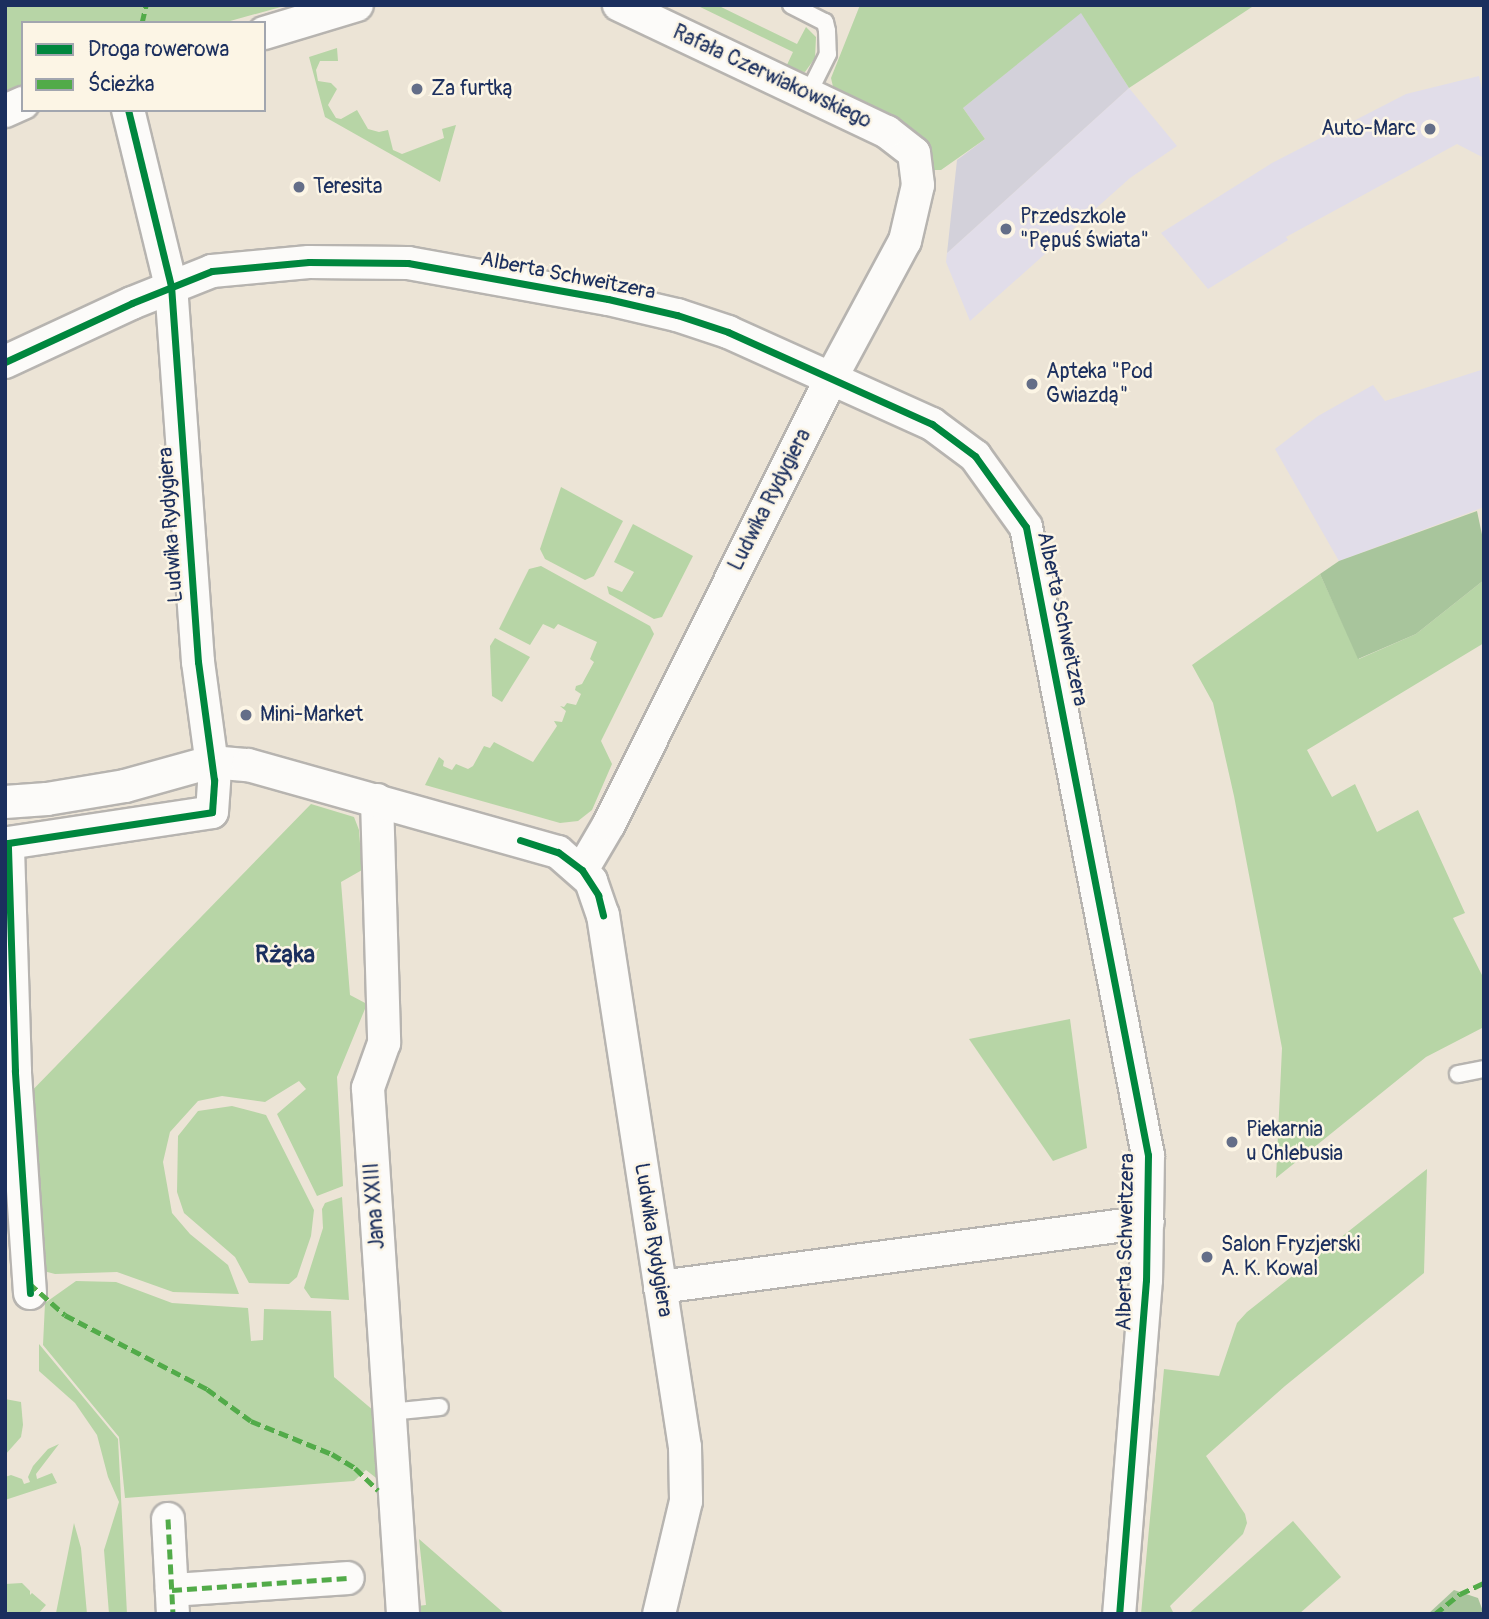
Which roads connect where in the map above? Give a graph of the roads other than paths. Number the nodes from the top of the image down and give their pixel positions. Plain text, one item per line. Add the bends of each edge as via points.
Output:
1 (357, 5) edge
2 (619, 5) edge
3 (791, 5) edge
4 (266, 32) edge
5 (809, 92) junction
6 (21, 104) edge
7 (5, 111) edge
8 (128, 112) edge
9 (887, 132) joint
10 (171, 286) junction
11 (5, 362) edge
12 (830, 380) junction
13 (211, 762) junction
14 (377, 800) junction
15 (5, 802) edge
16 (582, 870) junction
17 (1484, 1069) edge
18 (1458, 1074) dead end
19 (1148, 1222) junction
20 (660, 1287) junction
21 (30, 1293) dead end
22 (440, 1407) dead end
23 (390, 1412) junction
24 (168, 1519) dead end
25 (348, 1578) dead end
26 (172, 1602) edge
27 (403, 1614) edge
28 (659, 1614) edge
29 (1119, 1614) edge

1 - 4 street
2 - 5 street, Rafała Czerwiakowskiego
3 - 5 lane via 825,22 827,31 828,54
5 - 9 street, Rafała Czerwiakowskiego
6 - 7 street
8 - 10 street, Ludwika Rydygiera
9 - 12 street, Ludwika Rydygiera via 914,153 918,185 905,241
10 - 11 street, Alberta Schweitzera
10 - 12 street, Alberta Schweitzera via 212,271 309,262 408,263 677,315 766,348
10 - 13 street, Ludwika Rydygiera via 198,662
12 - 16 street, Ludwika Rydygiera
12 - 19 street, Alberta Schweitzera via 932,424 975,456 1026,527 1148,1155
13 - 14 street, Ludwika Rydygiera via 248,765
13 - 15 street, Ludwika Rydygiera via 125,786
13 - 21 street via 212,812 8,843 15,1071
14 - 16 street, Ludwika Rydygiera via 558,852
14 - 23 street, Jana XXIII via 384,1043 368,1088
16 - 20 street, Ludwika Rydygiera via 595,888 603,915
17 - 18 lane
19 - 20 street
19 - 29 street, Alberta Schweitzera
20 - 28 street, Ludwika Rydygiera via 688,1477 682,1527
22 - 23 lane
23 - 27 street, Jana XXIII
24 - 26 street
25 - 26 street

